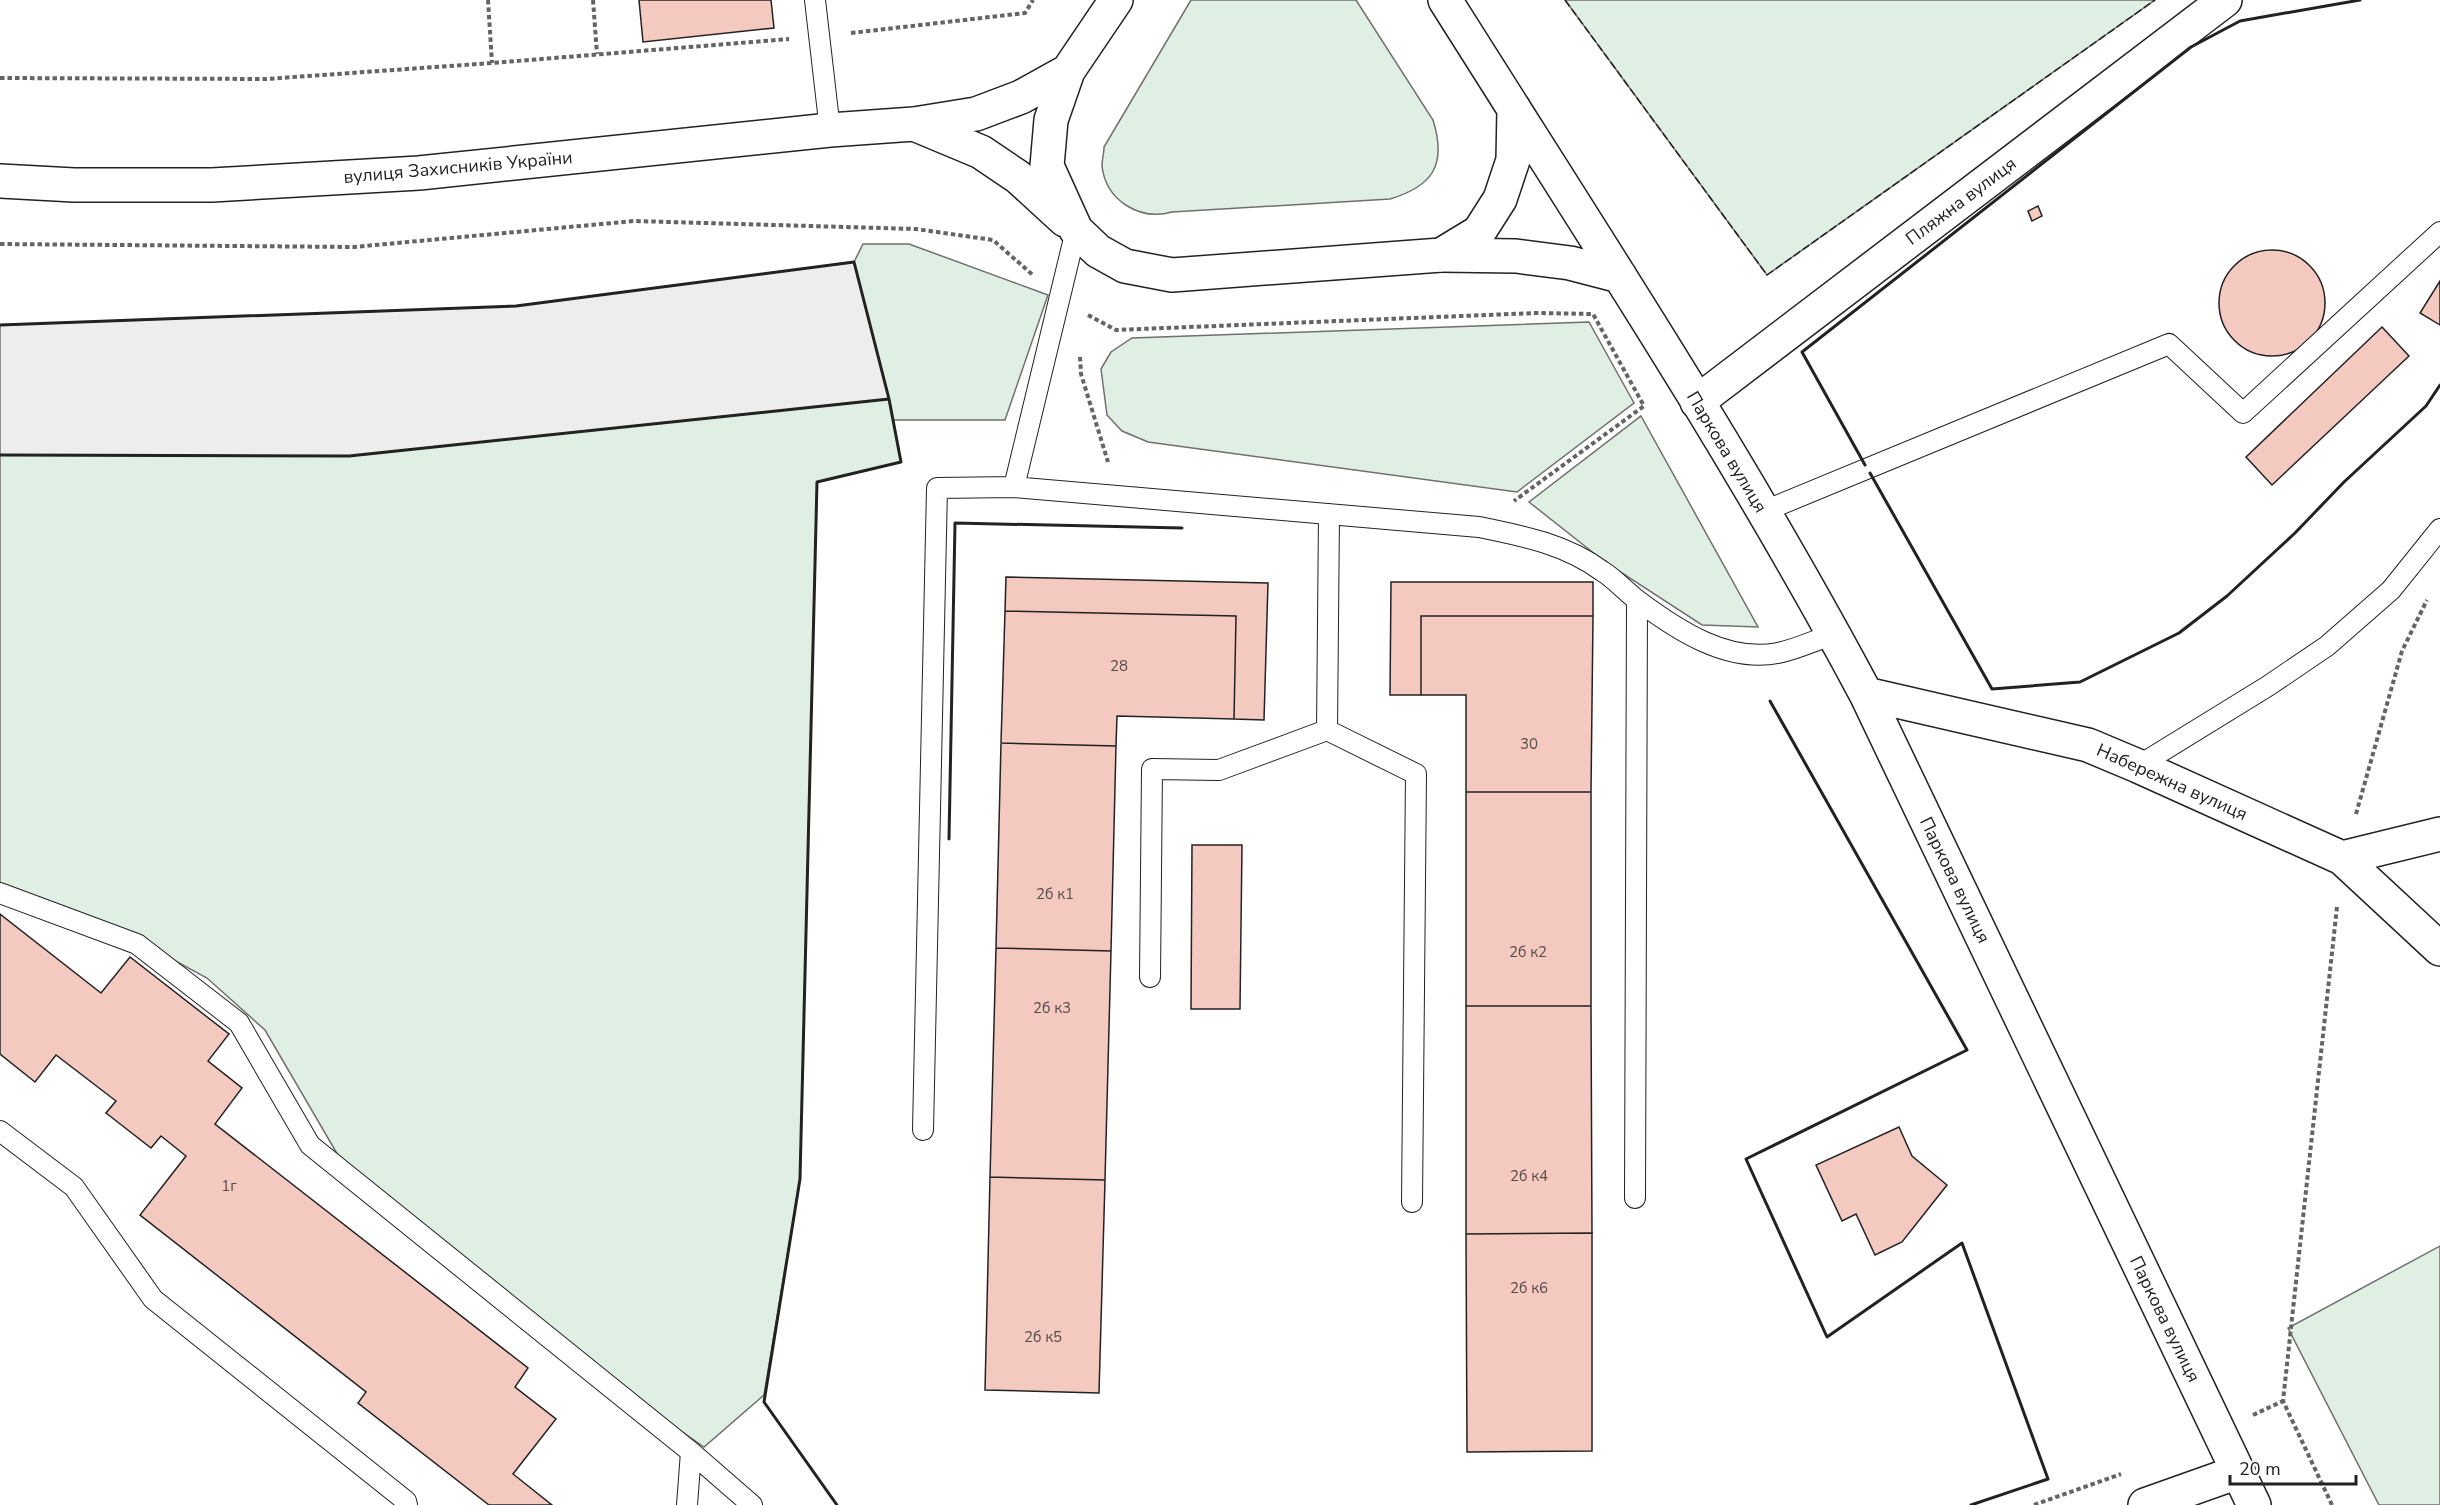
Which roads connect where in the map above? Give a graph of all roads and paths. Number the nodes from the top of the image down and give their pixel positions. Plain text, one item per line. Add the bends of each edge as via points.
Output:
1 (488, 0) edge
2 (592, 0) edge
3 (815, 0) edge
4 (1034, 0) edge
5 (1116, 0) edge
6 (1445, 0) edge
7 (2225, 0) edge
8 (819, 36) junction
9 (597, 54) junction
10 (492, 63) junction
11 (1068, 71) junction
12 (0, 78) edge
13 (1514, 109) junction
14 (914, 124) junction
15 (830, 130) junction
16 (0, 181) edge
17 (1076, 230) junction
18 (2440, 232) edge
19 (0, 244) edge
20 (1441, 255) junction
21 (1620, 276) junction
22 (1060, 298) junction
23 (1079, 352) dead end
24 (1697, 402) junction
25 (1014, 487) junction
26 (1118, 496) junction
27 (1762, 512) junction
28 (1329, 514) junction
29 (1479, 527) junction
30 (2440, 528) edge
31 (2430, 592) dead end
32 (1637, 600) junction
33 (1834, 634) junction
34 (1866, 694) junction
35 (1327, 730) junction
36 (2138, 766) junction
37 (2440, 834) edge
38 (2342, 858) junction
39 (0, 893) edge
40 (2440, 949) edge
41 (1150, 977) dead end
42 (0, 1131) edge
43 (923, 1131) dead end
44 (1635, 1198) dead end
45 (1412, 1202) dead end
46 (691, 1452) junction
47 (2238, 1472) junction
48 (2123, 1474) dead end
49 (407, 1505) edge
50 (687, 1505) edge
51 (752, 1505) edge
52 (2034, 1505) edge
53 (2145, 1505) edge
54 (2254, 1505) edge
55 (2332, 1505) edge

1 - 10 path
2 - 9 path
3 - 8 lane
4 - 8 path via 1025,13
5 - 11 street
6 - 13 street, Паркова вулиця
7 - 24 street, Пляжна вулиця
8 - 9 path
8 - 15 lane
9 - 10 path
10 - 12 path via 266,79
11 - 14 street, вулиця Захисників України via 1021,97 976,114
11 - 17 street via 1051,120 1047,166
13 - 20 street via 1513,160 1500,199 1479,232
13 - 21 street, Паркова вулиця
14 - 15 street, вулиця Захисників України
14 - 17 street via 981,152 1018,177
15 - 16 street, вулиця Захисників України via 419,173 212,185
17 - 20 street via 1098,251 1125,266 1172,275
17 - 22 lane
18 - 27 lane via 2242,413 2169,344
19 - 22 path via 354,247 634,221 916,229 993,240
20 - 21 street via 1516,256 1570,263
21 - 24 street, Паркова вулиця
22 - 25 lane
22 - 29 path via 1116,330 1593,314 1644,406
23 - 26 path
24 - 27 street, Паркова вулиця
25 - 26 lane
25 - 43 lane via 937,488
26 - 28 lane
27 - 33 street, Паркова вулиця
28 - 29 lane
28 - 35 lane
29 - 32 lane via 1536,538 1567,550 1602,570
30 - 36 lane via 2391,590 2327,646
31 - 38 path via 2402,651
32 - 33 lane via 1703,641 1747,655 1778,653
32 - 44 lane
33 - 34 street, Паркова вулиця
34 - 36 street, Набережна вулиця via 2088,746
34 - 47 street, Паркова вулиця
35 - 41 lane via 1219,770 1152,769
35 - 45 lane via 1416,774
36 - 38 street, Набережна вулиця
37 - 38 street
38 - 40 street, Набережна вулиця
38 - 55 path via 2283,1401
39 - 46 lane via 138,944 239,1023 310,1145
42 - 49 lane via 74,1187 153,1299
46 - 50 lane
46 - 51 lane
47 - 53 street
47 - 54 street, Паркова вулиця
48 - 52 path

